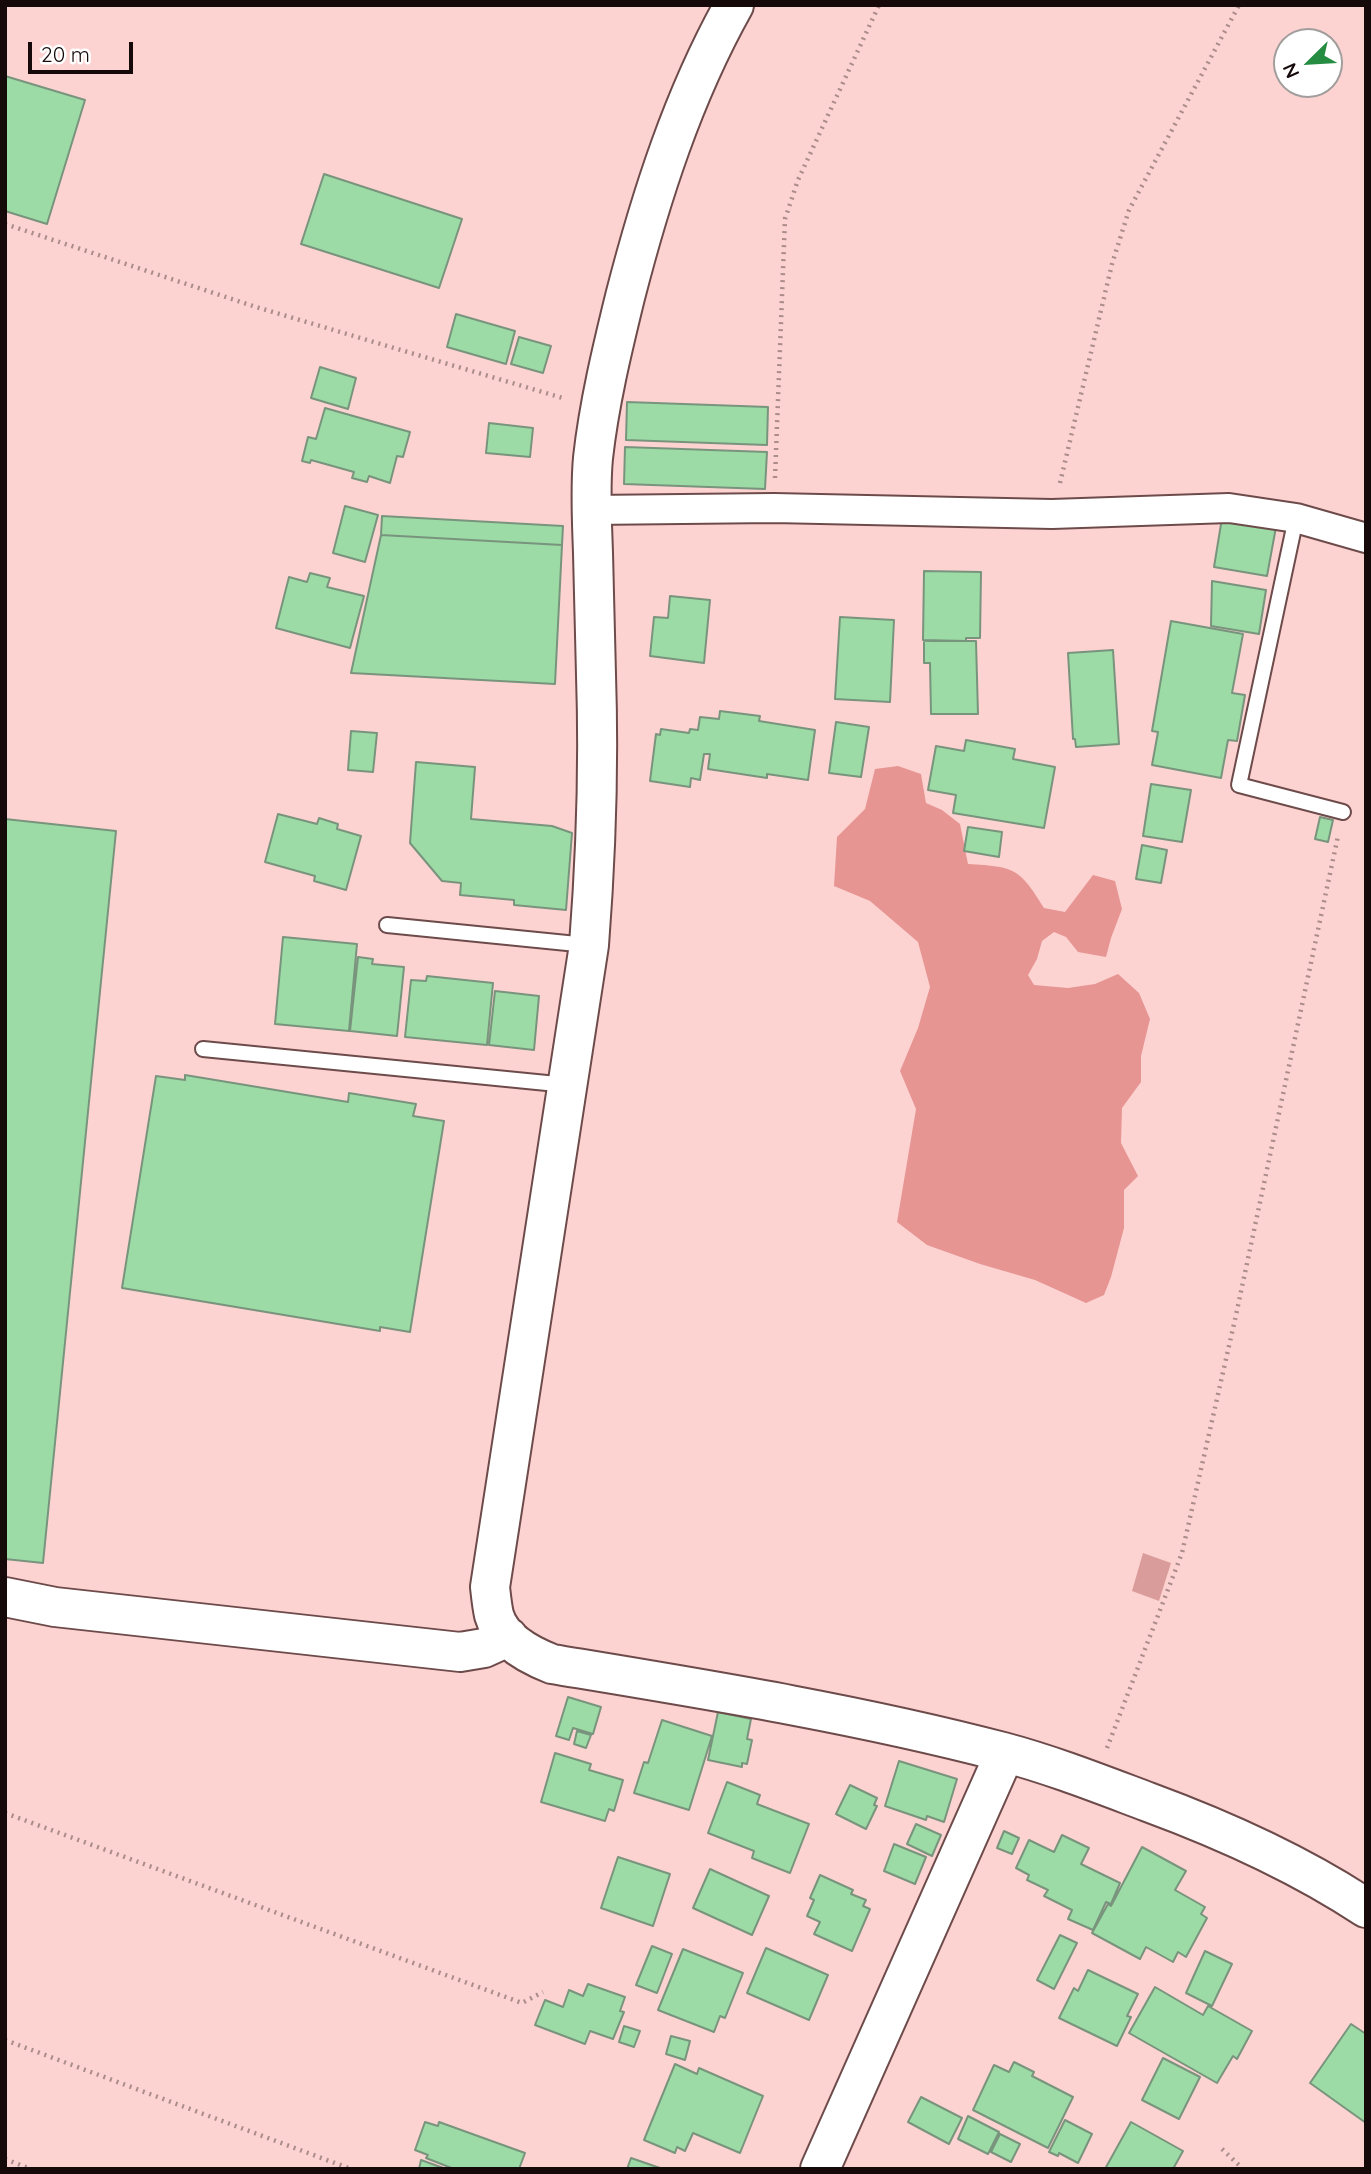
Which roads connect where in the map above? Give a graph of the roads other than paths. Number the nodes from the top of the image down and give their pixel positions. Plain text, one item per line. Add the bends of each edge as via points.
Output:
1 (734, 5) edge
2 (591, 510) junction
3 (1296, 518) junction
4 (1366, 538) edge
5 (1343, 812) road end
6 (387, 925) dead end
7 (589, 945) junction
8 (203, 1049) dead end
9 (568, 1085) junction
10 (5, 1597) edge
11 (508, 1637) junction
12 (1005, 1753) junction
13 (1366, 1908) edge
14 (820, 2169) edge

1 - 2 street via 710,48 675,135 639,245 610,358 593,458
2 - 3 street via 774,508 1052,514 1229,508
2 - 7 street via 596,789
3 - 4 street
3 - 5 lane via 1239,785
6 - 7 lane
7 - 9 street
8 - 9 lane
9 - 11 street via 490,1587 494,1617
10 - 11 street via 460,1652
11 - 12 street via 528,1655 552,1664 769,1700
12 - 13 street via 1193,1819 1287,1860
12 - 14 street

